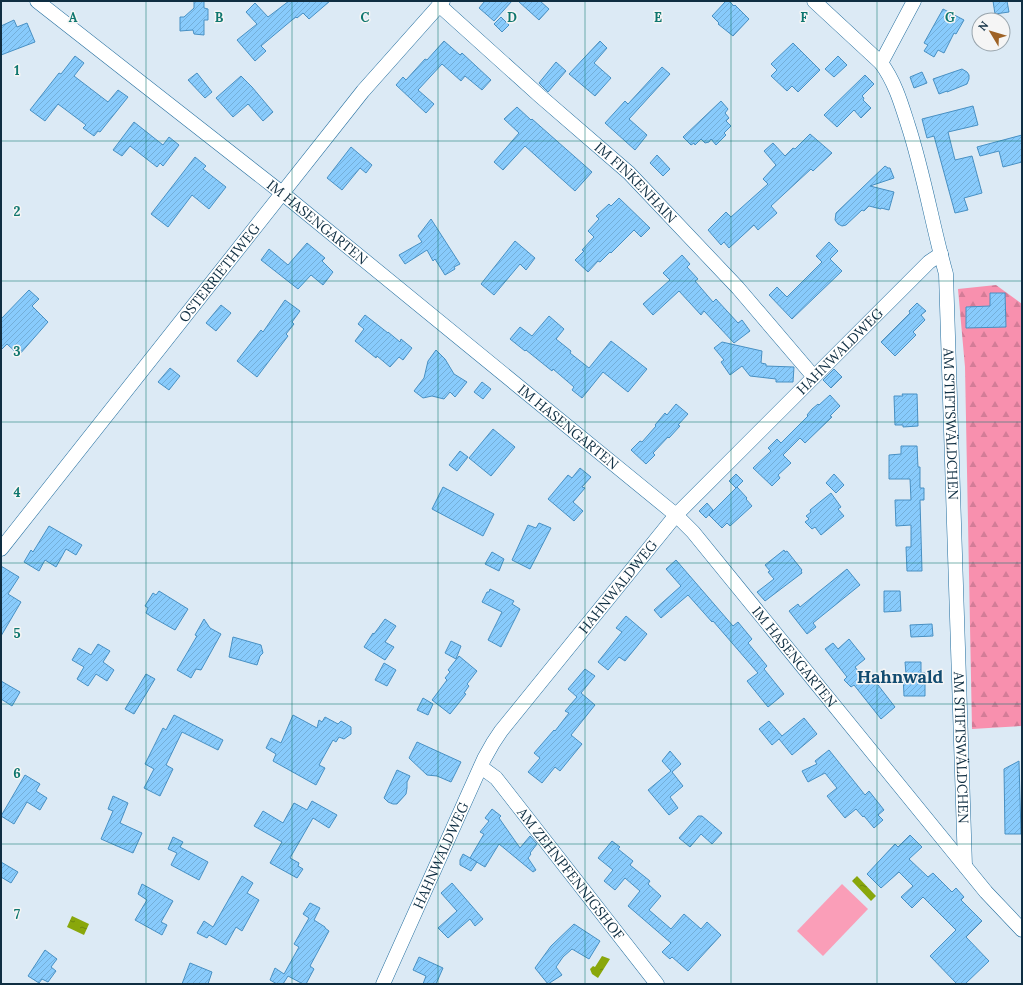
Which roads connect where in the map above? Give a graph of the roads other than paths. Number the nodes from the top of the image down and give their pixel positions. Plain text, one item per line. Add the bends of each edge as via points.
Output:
1 (37, 1) edge
2 (814, 1) edge
3 (914, 1) edge
4 (441, 3) edge
5 (881, 63) junction
6 (282, 193) junction
7 (941, 254) junction
8 (814, 377) junction
9 (676, 515) junction
10 (1, 549) edge
11 (481, 767) junction
12 (965, 866) junction
13 (1022, 930) edge
14 (383, 984) edge
15 (657, 984) edge

1 - 6 street, IM HASENGARTEN
2 - 5 street, AM STIFTSWÄLDCHEN
3 - 5 street
4 - 6 street, OSTERRIETHWEG via 363,91
4 - 8 street, IM FINKENHAIN via 540,96 629,173 738,288
5 - 7 street, AM STIFTSWÄLDCHEN via 897,91 918,158
6 - 9 street, IM HASENGARTEN
6 - 10 street, OSTERRIETHWEG
7 - 8 street, HAHNWALDWEG via 929,262
7 - 12 street, AM STIFTSWÄLDCHEN via 946,274
8 - 9 street, HAHNWALDWEG
9 - 11 street, HAHNWALDWEG via 501,731
9 - 12 street, IM HASENGARTEN via 693,532
11 - 14 street, HAHNWALDWEG
11 - 15 street, AM ZEHNPFENNIGSHOF via 496,778
12 - 13 street, IM HASENGARTEN

